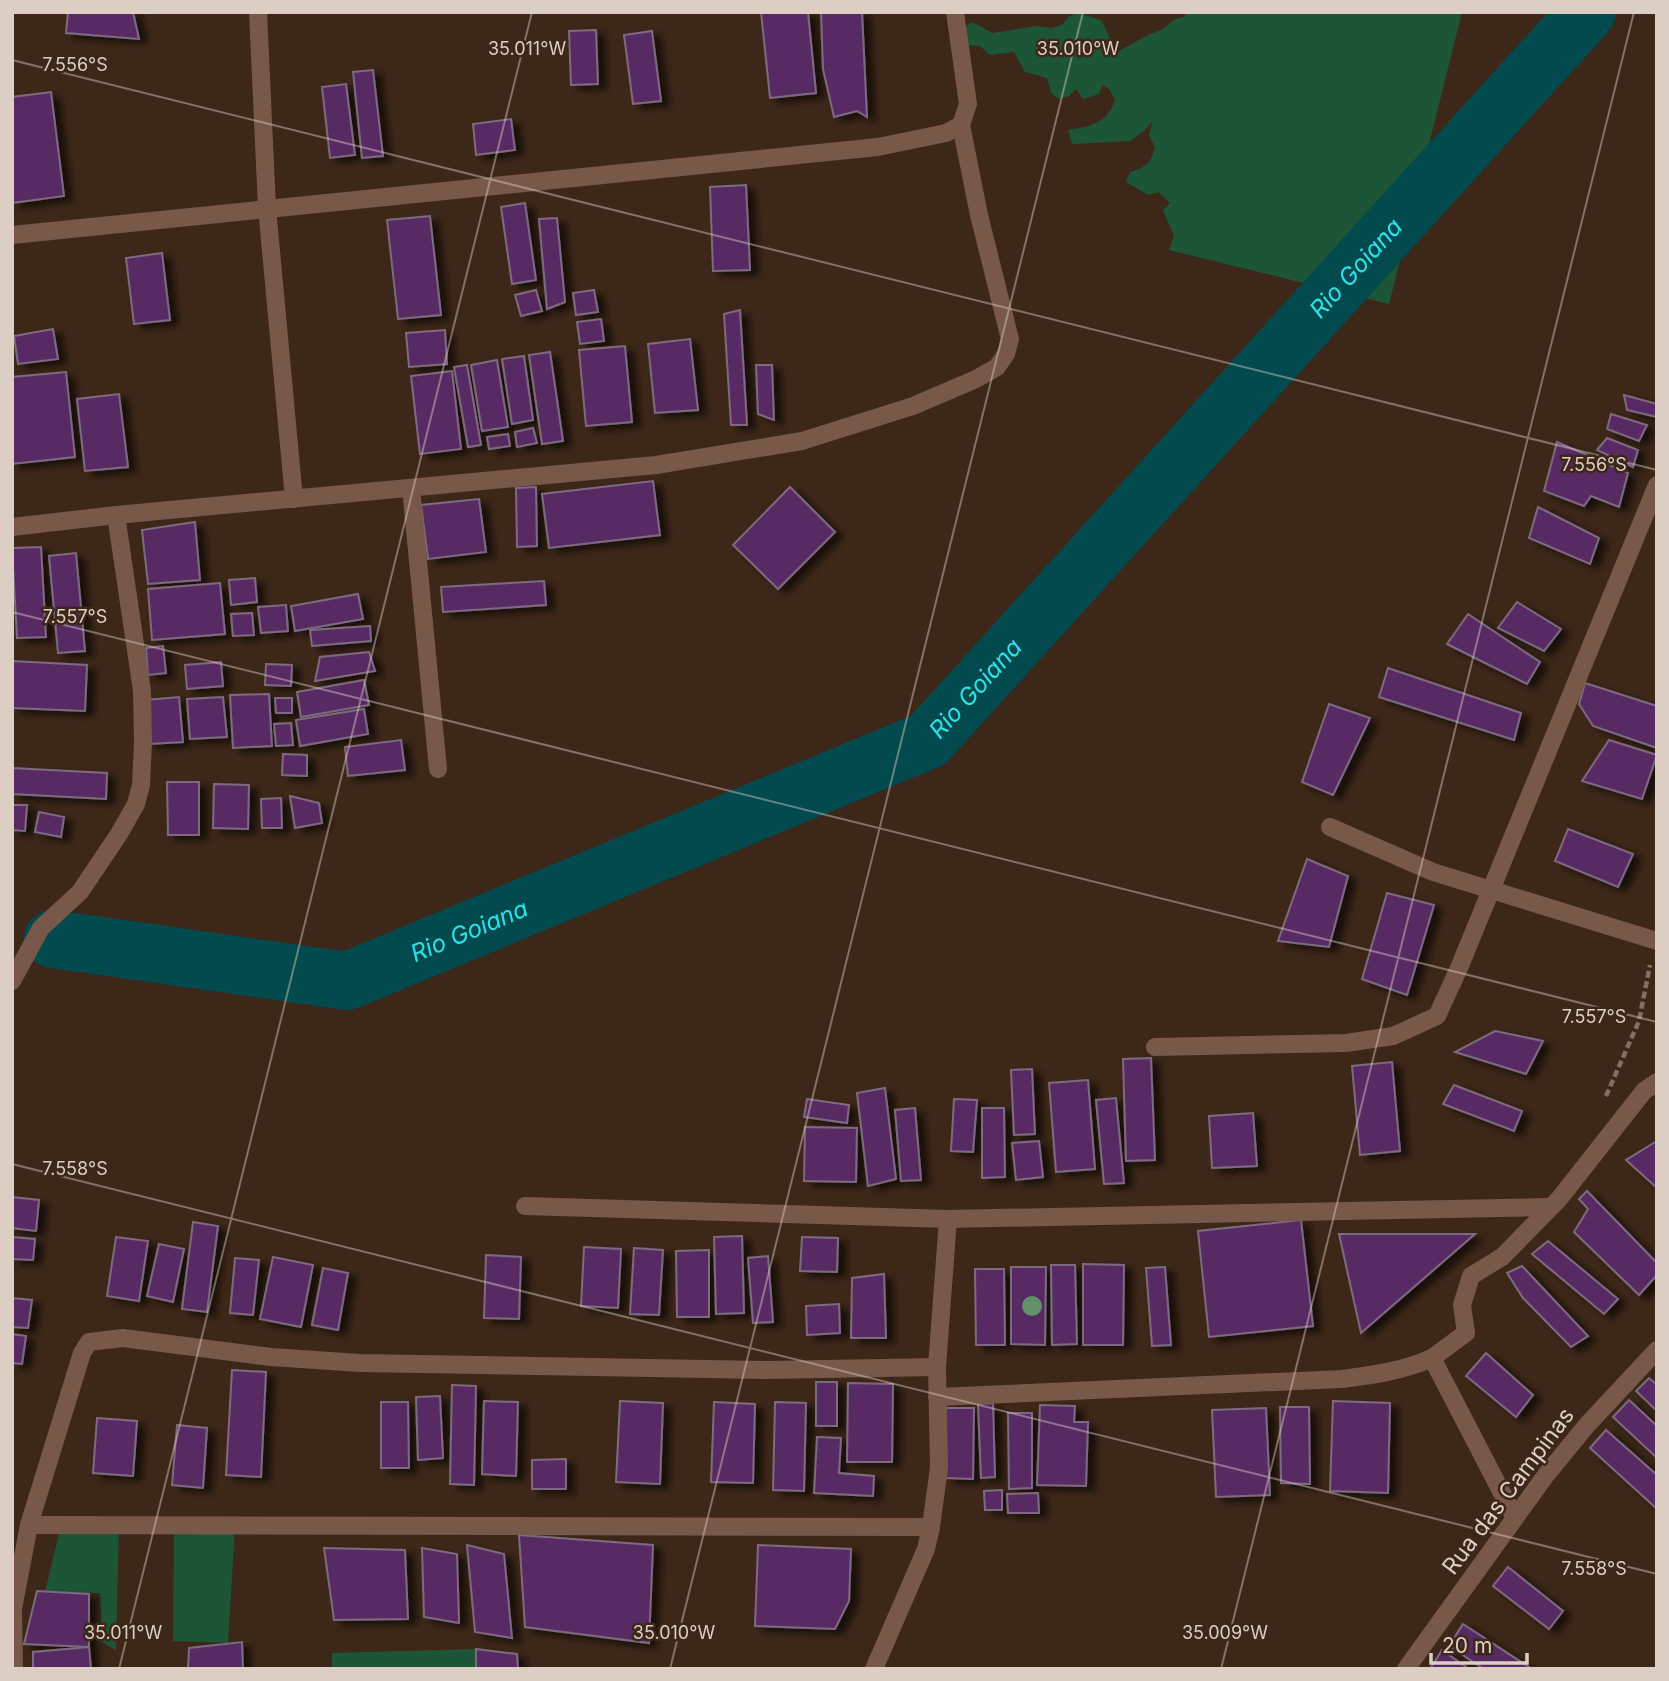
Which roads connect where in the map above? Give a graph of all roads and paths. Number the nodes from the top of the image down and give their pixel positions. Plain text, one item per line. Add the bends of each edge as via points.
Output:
1 (258, 12) edge
2 (955, 12) edge
3 (961, 125) junction
4 (267, 208) junction
5 (12, 235) edge
6 (1657, 485) edge
7 (411, 488) junction
8 (294, 499) junction
9 (117, 515) junction
10 (12, 527) edge
11 (438, 769) dead end
12 (1330, 827) dead end
13 (1490, 890) junction
14 (1656, 939) edge
15 (12, 981) edge
16 (1155, 1047) dead end
17 (1657, 1082) edge
18 (1603, 1104) dead end
19 (525, 1206) dead end
20 (1548, 1207) junction
21 (948, 1219) junction
22 (1655, 1354) edge
23 (1432, 1359) junction
24 (937, 1367) junction
25 (937, 1397) junction
26 (1515, 1518) junction
27 (29, 1525) junction
28 (932, 1527) junction
29 (14, 1669) edge
30 (874, 1669) edge
31 (1406, 1669) edge

1 - 4 street
2 - 3 street via 968,104
3 - 4 street via 946,134 878,147
3 - 7 street via 1010,339 998,367 914,406 802,441 656,465
4 - 5 street
4 - 8 street
6 - 13 street
7 - 8 street
7 - 11 street
8 - 9 street
9 - 10 street
9 - 15 street via 142,691 141,785 119,834 80,892 41,928
12 - 13 street via 1433,872
13 - 14 street
13 - 16 street via 1437,1016 1393,1036 1346,1043
14 - 18 path via 1639,1021
17 - 20 street via 1644,1091
19 - 21 street
20 - 21 street
20 - 23 street via 1502,1257 1471,1276 1462,1305 1466,1333
21 - 24 street
22 - 26 street, Rua das Campinas via 1587,1425
23 - 25 street via 1390,1373 1342,1380
23 - 26 street
24 - 25 street
24 - 27 street via 767,1370 360,1363 124,1338 89,1342
25 - 28 street via 939,1467
26 - 31 street, Rua das Campinas
27 - 28 street
27 - 29 street via 13,1609
28 - 30 street

